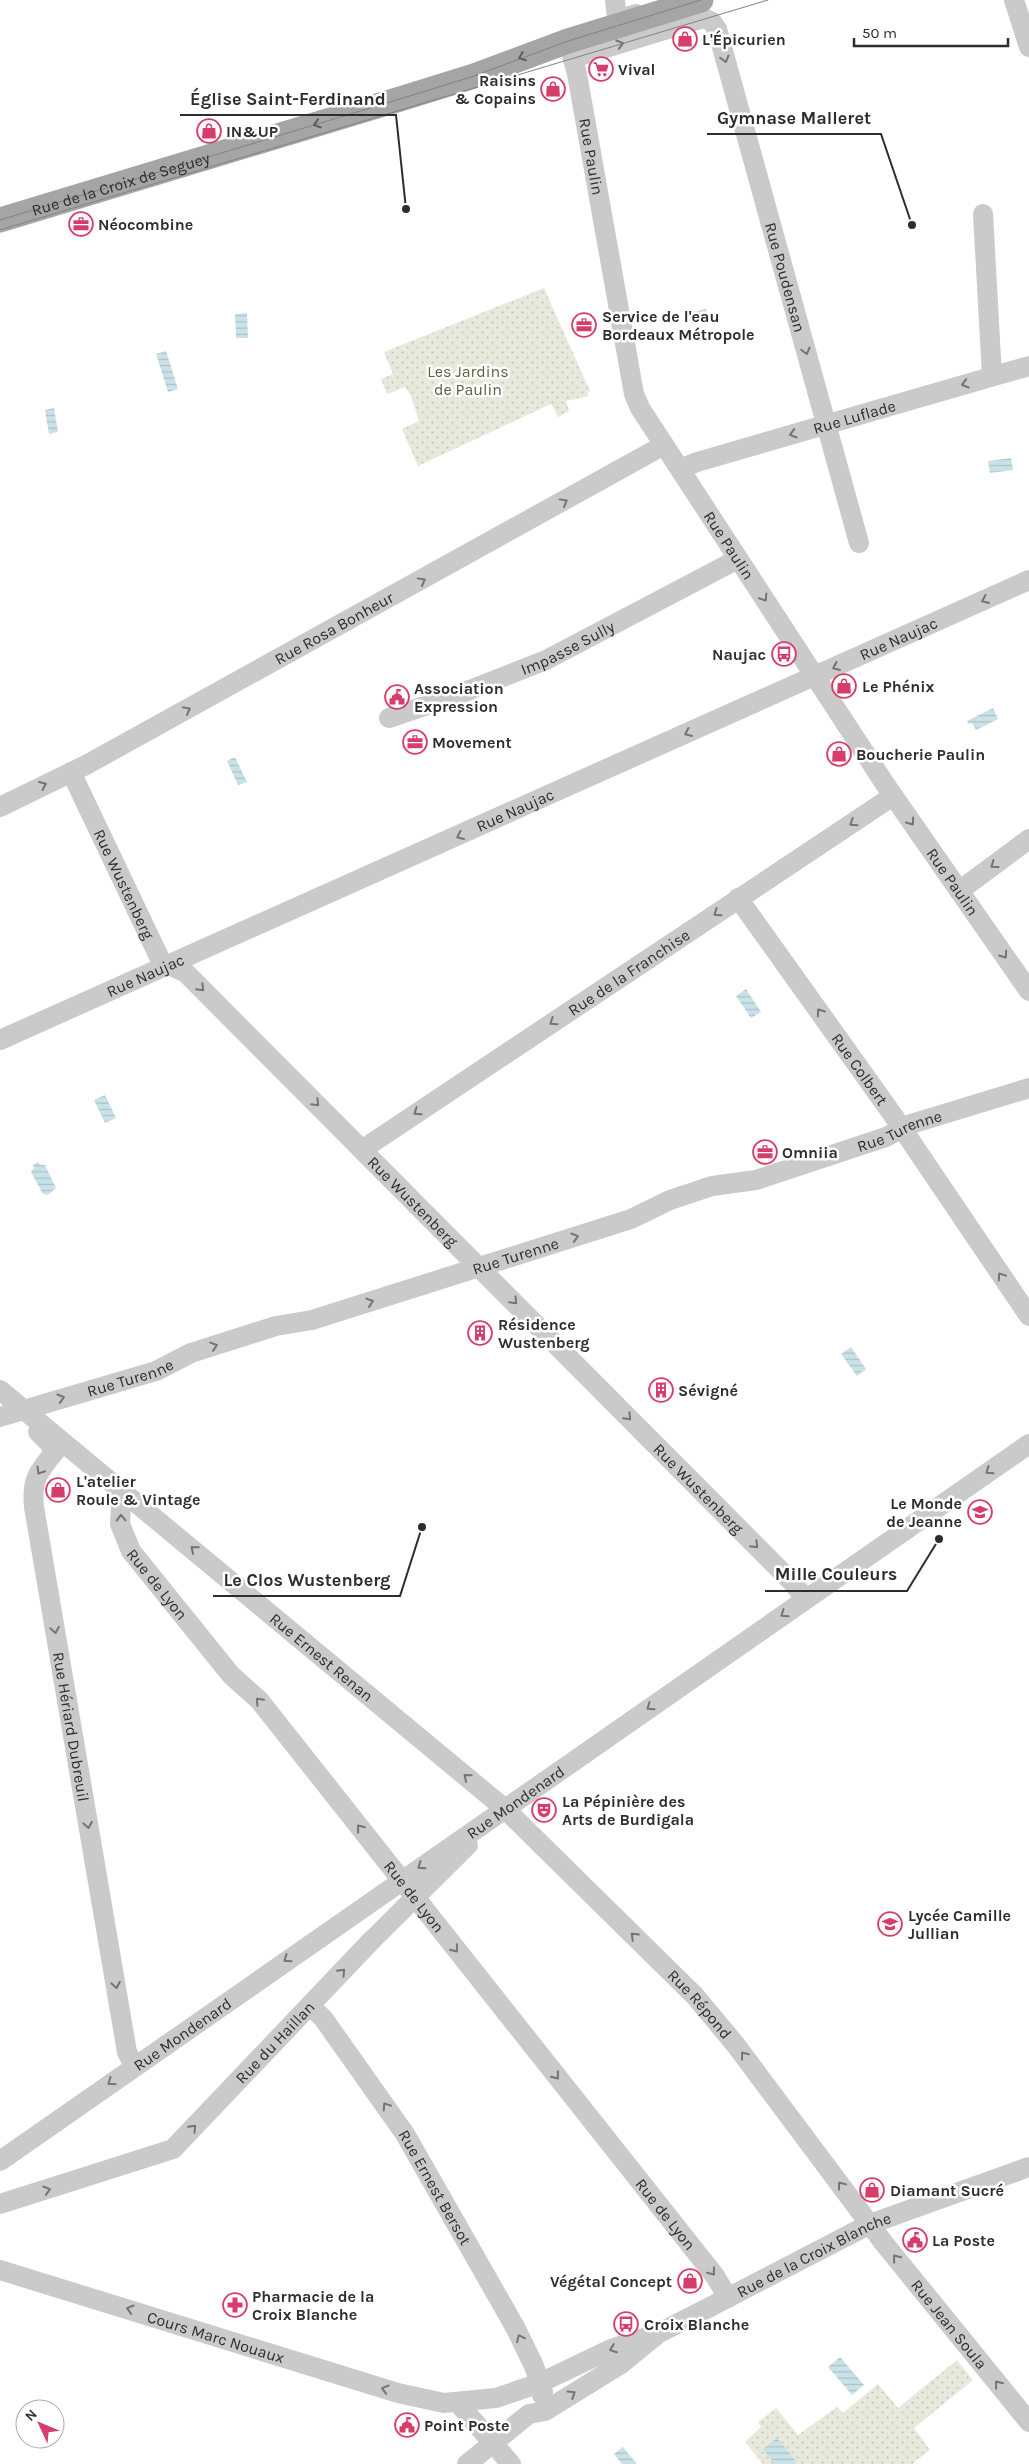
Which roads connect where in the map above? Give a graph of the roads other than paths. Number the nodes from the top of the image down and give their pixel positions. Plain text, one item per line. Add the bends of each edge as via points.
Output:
1 (615, 0) edge
2 (682, 0) edge
3 (1014, 0) edge
4 (702, 9) edge
5 (1029, 47) edge
6 (570, 49) junction
7 (983, 214) dead end
8 (0, 220) edge
9 (1029, 366) edge
10 (992, 376) junction
11 (826, 424) junction
12 (664, 445) junction
13 (680, 469) junction
14 (860, 543) dead end
15 (738, 558) junction
16 (1029, 580) edge
17 (815, 676) junction
18 (389, 718) dead end
19 (71, 772) junction
20 (893, 796) junction
21 (0, 807) edge
22 (1029, 839) edge
23 (959, 890) junction
24 (738, 898) junction
25 (168, 965) junction
26 (1029, 991) edge
27 (0, 1040) edge
28 (1029, 1088) edge
29 (902, 1129) junction
30 (364, 1150) junction
31 (480, 1267) junction
32 (1029, 1316) edge
33 (0, 1390) edge
34 (12, 1412) edge
35 (1029, 1444) edge
36 (59, 1445) junction
37 (126, 1492) junction
38 (805, 1599) junction
39 (504, 1808) junction
40 (401, 1880) junction
41 (414, 1897) junction
42 (310, 2006) junction
43 (134, 2066) junction
44 (0, 2161) edge
45 (1029, 2167) edge
46 (0, 2204) edge
47 (870, 2224) junction
48 (0, 2270) edge
49 (728, 2298) junction
50 (660, 2334) junction
51 (540, 2383) junction
52 (432, 2401) joint
53 (458, 2403) junction
54 (529, 2414) junction
55 (1029, 2422) edge
56 (493, 2443) junction
57 (467, 2464) edge
58 (510, 2464) edge

1 - 2 street via 616,20
3 - 5 street
6 -> 4 street
4 - 6 main road, Rue de la Croix de Seguey via 614,26
4 -> 11 street, Rue Poudensan via 717,29
6 -> 8 main road, Rue de la Croix de Seguey
6 - 12 street, Rue Paulin via 634,394
7 - 10 street
9 - 10 street, Rue Luflade
10 -> 11 street, Rue Luflade
11 -> 13 street, Rue Luflade
11 - 14 street, Rue Poudensan
12 - 13 street, Rue Paulin
19 -> 12 street, Rue Rosa Bonheur
13 - 15 street, Rue Paulin
15 -> 17 street, Rue Paulin
15 - 18 street, Impasse Sully via 546,660 457,696
16 -> 17 street, Rue Naujac
17 - 20 street, Rue Paulin
17 -> 25 street, Rue Naujac
21 -> 19 street, Rue Rosa Bonheur
19 - 25 street, Rue Wustenberg via 160,961
20 -> 23 street, Rue Paulin
20 -> 24 street, Rue de la Franchise
22 -> 23 street
23 -> 26 street, Rue Paulin
29 -> 24 street, Rue Colbert
24 -> 30 street, Rue de la Franchise
25 - 27 street, Rue Naujac
25 -> 30 street, Rue Wustenberg via 186,973
28 - 29 street, Rue Turenne
31 -> 29 street, Rue Turenne via 631,1219 670,1200 712,1186 756,1180 886,1138
32 -> 29 street, Rue Colbert
30 - 31 street, Rue Wustenberg
34 -> 31 street, Rue Turenne via 156,1371 191,1353 276,1326 312,1320
31 -> 38 street, Rue Wustenberg via 794,1584
33 - 34 street
34 - 36 street
35 -> 38 street, Rue Mondenard
36 - 37 street, Rue Ernest Renan
36 -> 43 street, Rue Hériard Dubreuil via 33,1483 34,1507 127,2052
39 -> 37 street, Rue Ernest Renan
40 -> 37 street, Rue de Lyon via 259,1700 231,1675 130,1550 120,1524
38 -> 39 street, Rue Mondenard
39 -> 40 street, Rue Mondenard
39 - 41 street, Rue du Haillan
47 -> 39 street, Rue Répond via 735,2044 695,1996
40 - 41 street, Rue de Lyon
40 -> 43 street, Rue Mondenard
42 -> 41 street, Rue du Haillan
41 -> 49 street, Rue de Lyon via 715,2276
46 -> 42 street, Rue du Haillan via 173,2149
51 -> 42 street, Rue Ernest Bersot via 515,2327 405,2134 323,2018
43 -> 44 street, Rue Mondenard
45 - 47 street, Rue de la Croix Blanche
47 - 49 street, Rue de la Croix Blanche
55 -> 47 street, Rue Jean Soula
52 -> 48 street, Cours Marc Nouaux
49 - 50 street, Rue de la Croix Blanche
50 -> 51 street, Rue de la Croix Blanche via 611,2349
54 -> 50 street, Rue de la Croix Blanche via 545,2411 621,2364
51 - 53 street, Rue de la Croix Blanche via 496,2398
51 - 54 street via 543,2392
52 - 53 street, Rue de la Croix Blanche
53 - 56 street
54 - 56 street, Rue de la Croix Blanche
56 - 57 street, Rue de la Croix Blanche
56 - 58 street

